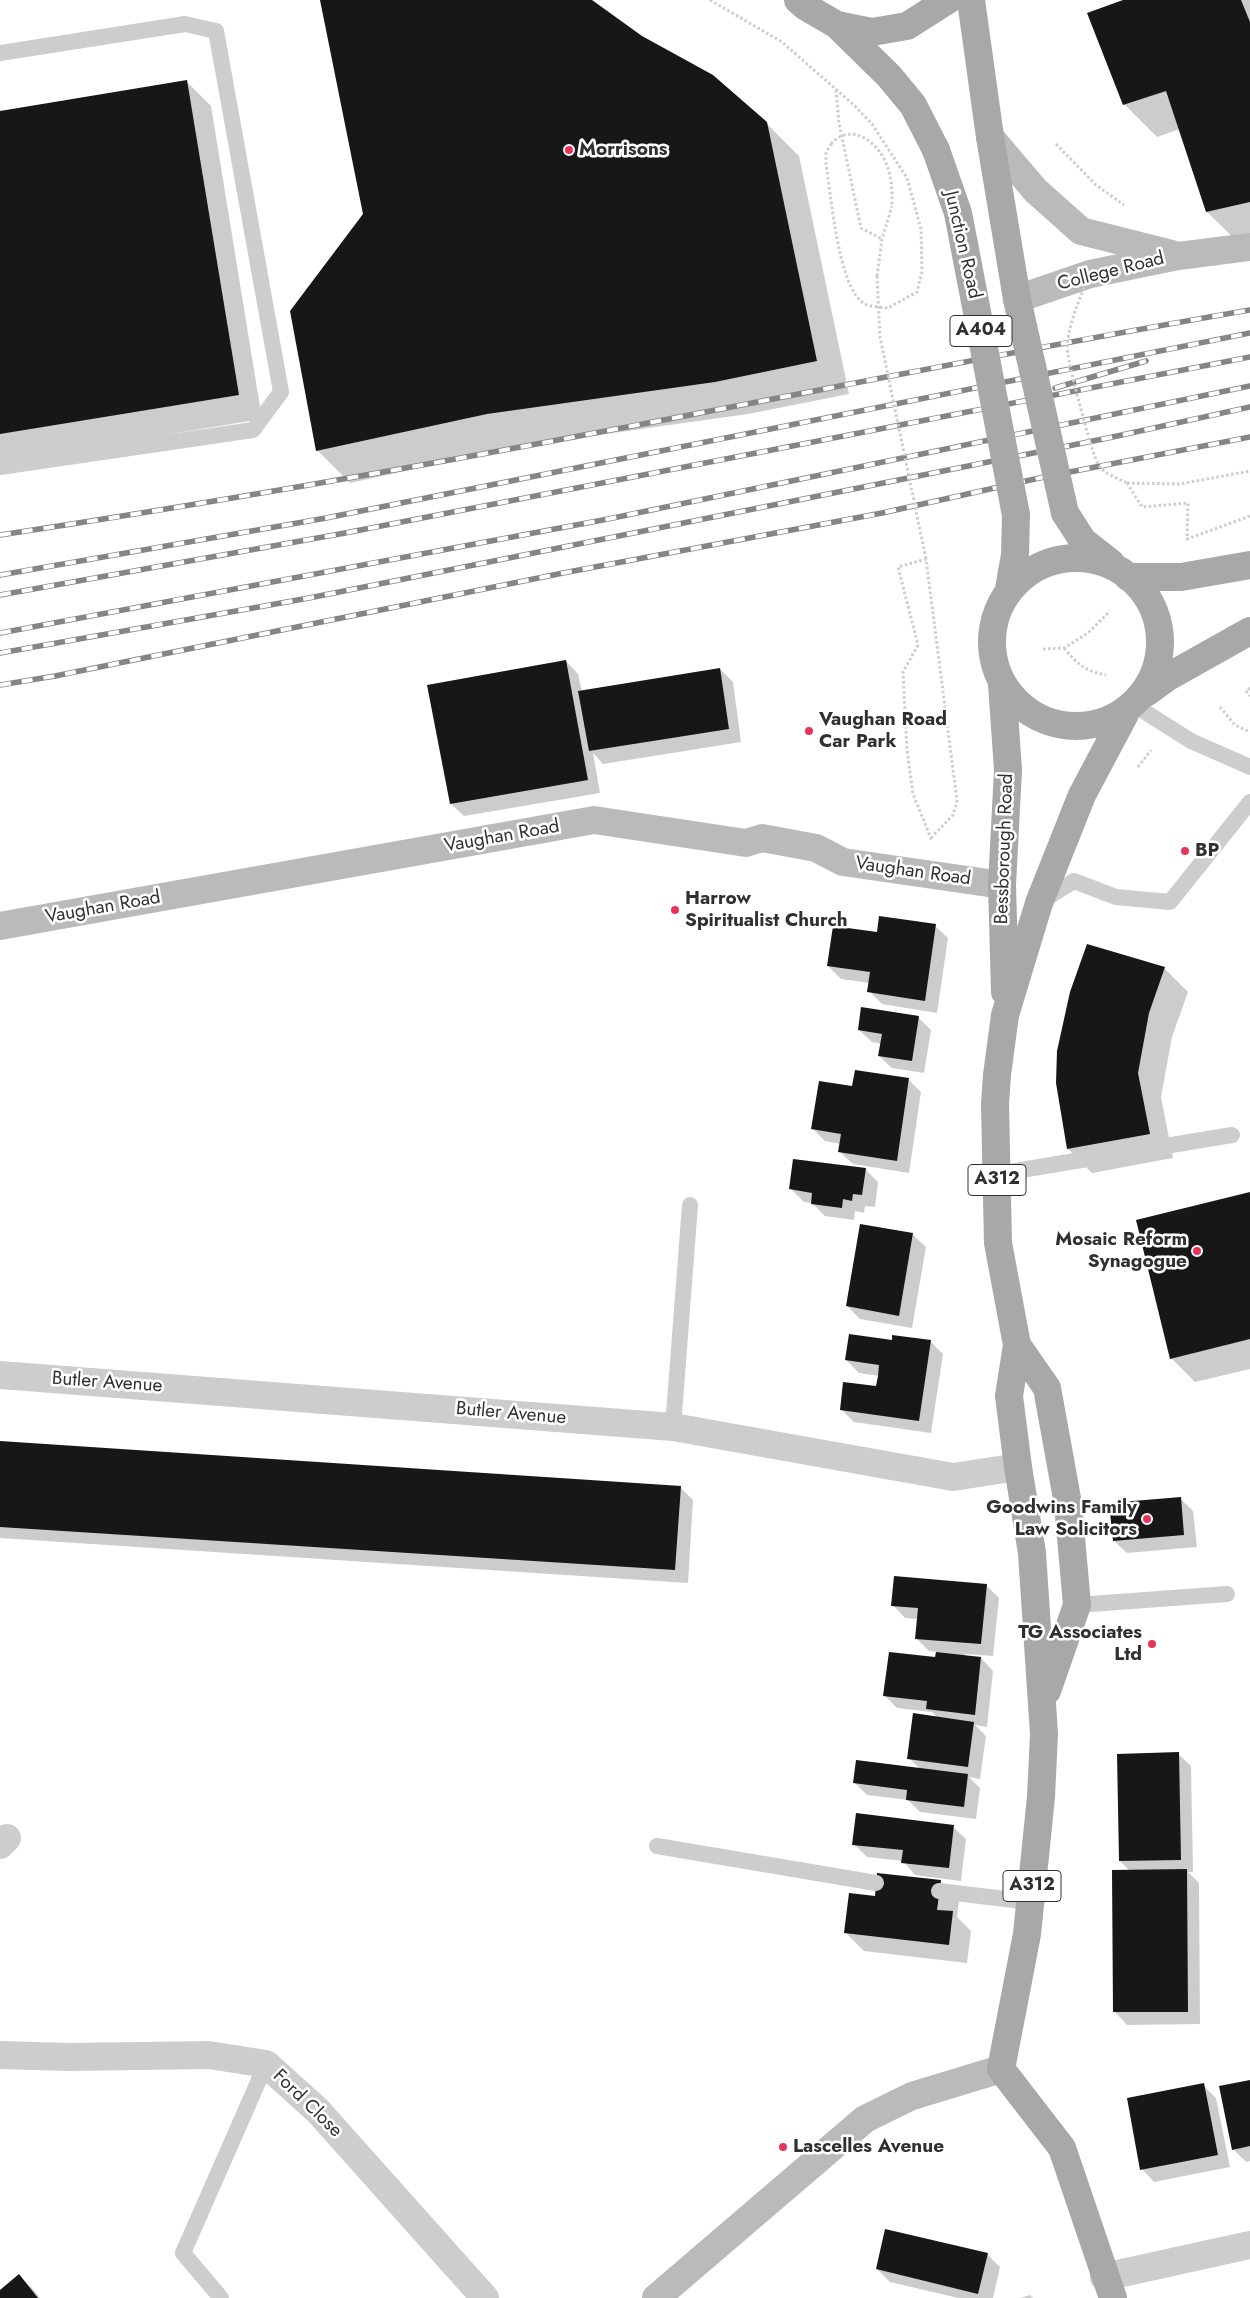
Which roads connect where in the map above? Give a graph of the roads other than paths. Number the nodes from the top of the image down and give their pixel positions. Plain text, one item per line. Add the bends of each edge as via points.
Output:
1 (798, 0) edge
2 (948, 0) edge
3 (971, 0) edge
4 (837, 25) junction
5 (0, 53) edge
6 (990, 137) junction
7 (1250, 247) edge
8 (1178, 256) junction
9 (1016, 299) junction
10 (0, 467) edge
11 (1250, 565) edge
12 (1124, 573) junction
13 (1009, 589) junction
14 (1250, 631) edge
15 (1002, 684) junction
16 (1134, 704) junction
17 (1250, 767) edge
18 (1250, 802) edge
19 (1002, 885) junction
20 (1039, 903) junction
21 (0, 926) edge
22 (1005, 1015) junction
23 (1232, 1135) dead end
24 (997, 1174) junction
25 (690, 1205) dead end
26 (1017, 1345) junction
27 (0, 1375) edge
28 (673, 1427) junction
29 (1018, 1467) junction
30 (1227, 1594) dead end
31 (1077, 1605) junction
32 (1043, 1701) junction
33 (657, 1846) dead end
34 (876, 1883) dead end
35 (939, 1891) dead end
36 (1030, 1902) junction
37 (0, 2055) edge
38 (266, 2064) junction
39 (1001, 2069) junction
40 (1250, 2245) edge
41 (1109, 2288) edge
42 (222, 2298) edge
43 (486, 2298) edge
44 (656, 2298) edge

1 - 4 main road
2 - 4 main road via 908,26 872,32
3 - 6 main road, A404
4 - 13 main road, Junction Road / A404, bridge via 889,76 913,105 936,150 958,213 1016,515 1015,555
5 - 10 lane via 185,24 216,31 281,392 253,430
6 - 8 street, College Road via 1036,191 1082,231
6 - 9 main road, A404
7 - 8 street, College Road
8 - 9 street, College Road via 1090,274
9 - 12 main road, A404, bridge via 1065,513 1083,541
11 - 12 main road via 1182,577
12 - 13 main road via 1090,558 1032,570
12 - 16 main road via 1142,589 1161,633 1158,666
13 - 15 main road via 992,625 992,657
14 - 16 main road via 1168,677
15 - 16 main road via 1019,705 1044,720 1062,724 1091,724
15 - 19 main road, Bessborough Road via 1008,770
16 - 17 lane via 1191,741
16 - 20 main road, Bessborough Road via 1082,795
18 - 20 lane via 1170,902 1116,897 1074,881
19 - 21 street, Vaughan Road via 843,862 816,848 762,838 746,843 594,820
19 - 22 main road, Bessborough Road
20 - 22 main road, Bessborough Road
22 - 24 main road, Bessborough Road / A312 via 997,1075
23 - 24 lane
24 - 26 main road, Bessborough Road / A312 via 998,1243
25 - 28 lane
26 - 29 main road, Bessborough Road / A312 via 1009,1396
26 - 31 main road, Bessborough Road / A312 via 1047,1388 1068,1504
27 - 28 street, Butler Avenue
28 - 29 street, Butler Avenue via 953,1477
29 - 32 main road, Bessborough Road / A312 via 1032,1553
30 - 31 lane
31 - 32 main road, Bessborough Road / A312
32 - 36 main road, Bessborough Road / A312 via 1041,1797
33 - 34 lane
35 - 36 lane
36 - 39 main road, Bessborough Road / A312 via 1021,1971
37 - 38 street, Ford Close via 68,2058 209,2055
38 - 42 lane via 183,2253
38 - 43 street, Ford Close via 318,2110
39 - 41 main road via 1062,2148
39 - 44 street via 912,2096 865,2118
40 - 41 street

